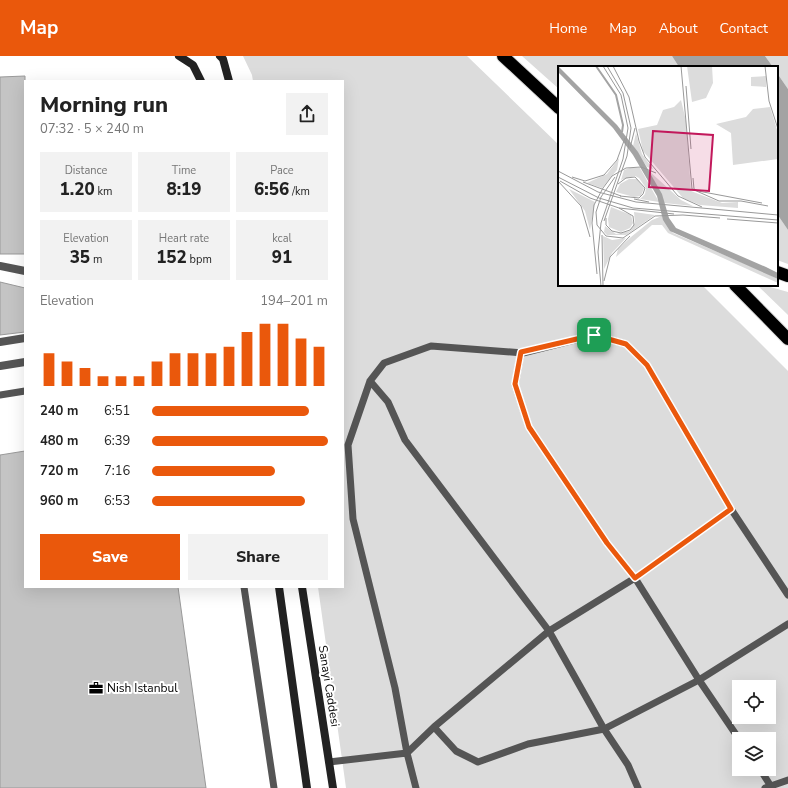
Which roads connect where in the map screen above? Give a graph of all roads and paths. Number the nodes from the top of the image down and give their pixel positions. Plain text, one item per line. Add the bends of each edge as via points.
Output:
1 (180, 56) edge
2 (220, 56) edge
3 (503, 56) edge
4 (200, 80) edge
5 (229, 80) edge
6 (558, 107) edge
7 (0, 266) edge
8 (24, 271) edge
9 (778, 272) edge
10 (788, 276) edge
11 (736, 286) edge
12 (24, 338) edge
13 (788, 338) edge
14 (0, 342) edge
15 (521, 352) junction
16 (24, 362) edge
17 (0, 366) edge
18 (370, 381) junction
19 (24, 391) edge
20 (0, 395) edge
21 (731, 509) junction
22 (635, 578) junction
23 (244, 588) edge
24 (279, 588) edge
25 (302, 588) edge
26 (788, 595) edge
27 (788, 624) edge
28 (548, 631) junction
29 (699, 680) junction
30 (434, 727) junction
31 (604, 729) junction
32 (734, 732) edge
33 (407, 752) junction
34 (329, 762) junction
35 (764, 776) edge
36 (788, 780) edge
37 (770, 787) edge
38 (274, 788) edge
39 (307, 788) edge
40 (333, 788) edge
41 (416, 788) edge
42 (638, 788) edge

1 - 4 main road via 193,65
2 - 5 main road
3 - 6 highway
7 - 8 street
9 - 10 highway
11 - 13 highway
12 - 14 street
15 - 18 lane via 431,346 384,363
15 - 21 lane via 594,335 626,344 647,365
15 - 22 lane via 515,384 529,427 607,543
16 - 17 street
18 - 28 lane via 388,402 405,440
18 - 33 lane via 348,445 353,519
19 - 20 lane
21 - 22 lane
21 - 26 lane
22 - 28 lane
22 - 29 lane
23 - 38 lane
24 - 39 main road
25 - 34 main road, Sanayi Caddesi
27 - 29 lane
28 - 30 lane
28 - 31 lane
29 - 31 lane
29 - 32 lane
30 - 31 lane via 456,751 478,762 528,744
30 - 33 lane
31 - 42 lane via 628,765
33 - 34 lane
33 - 41 lane
34 - 40 main road, Sanayi Caddesi
35 - 37 lane
36 - 37 lane

